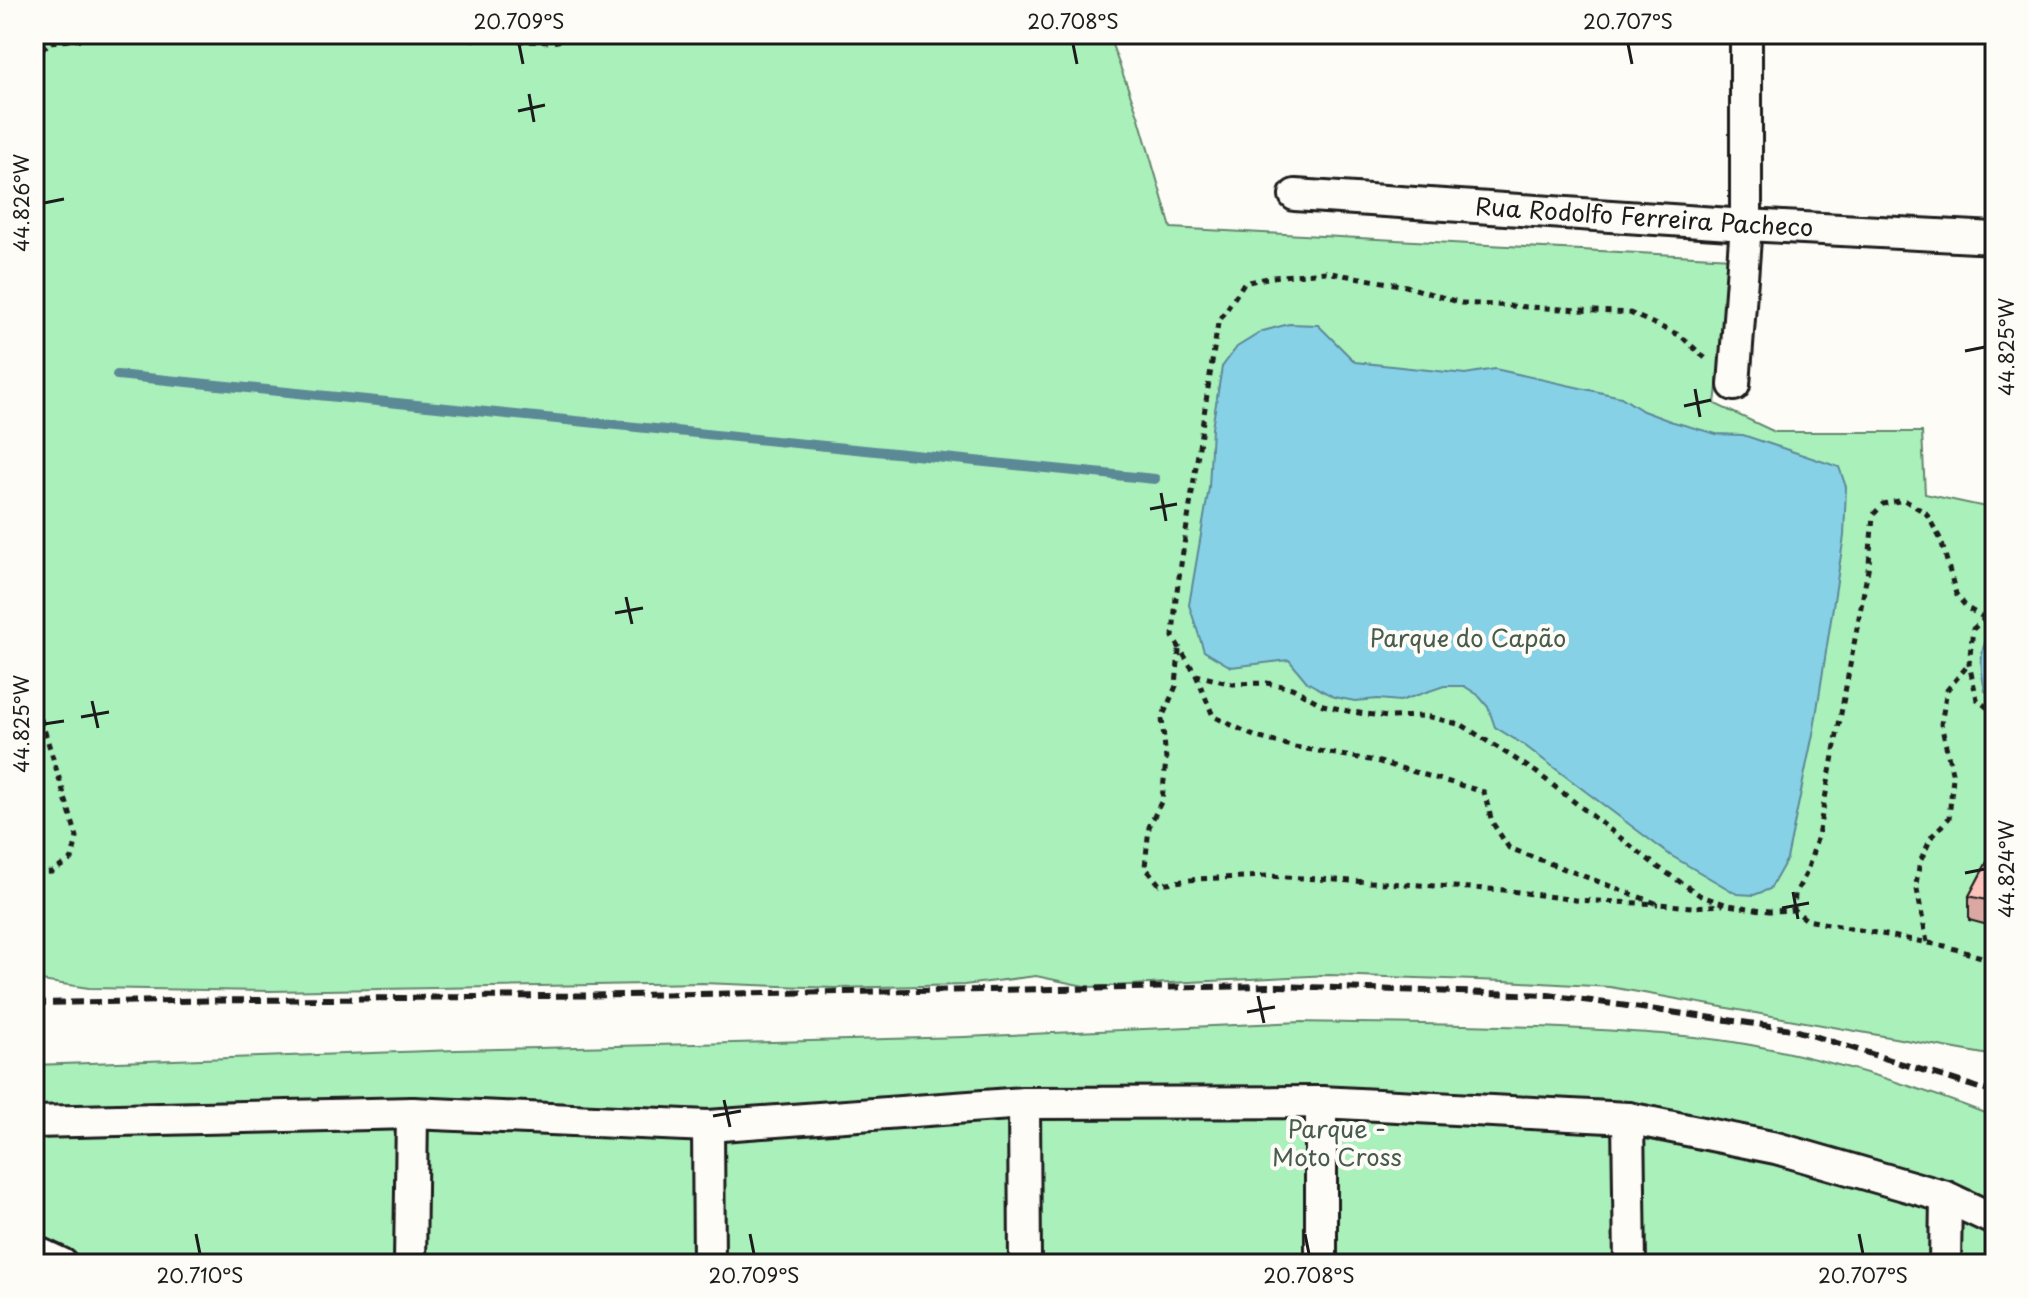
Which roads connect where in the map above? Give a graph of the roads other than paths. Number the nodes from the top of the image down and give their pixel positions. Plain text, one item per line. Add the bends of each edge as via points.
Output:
1 (1746, 34) edge
2 (1295, 195) dead end
3 (1746, 225) junction
4 (1995, 238) edge
5 (1734, 385) road end
6 (1321, 1102) junction
7 (1024, 1103) junction
8 (412, 1113) junction
9 (1628, 1118) junction
10 (34, 1122) edge
11 (708, 1126) junction
12 (1946, 1197) junction
13 (1995, 1220) edge
14 (34, 1251) edge
15 (62, 1264) edge
16 (410, 1264) edge
17 (709, 1264) edge
18 (1025, 1264) edge
19 (1321, 1264) edge
20 (1630, 1264) edge
21 (1945, 1264) edge

1 - 3 street
2 - 3 street, Rua Rodolfo Ferreira Pacheco
3 - 4 street, Rua Rodolfo Ferreira Pacheco
3 - 5 street
6 - 7 street
6 - 9 street
6 - 19 street
7 - 11 street
7 - 18 street
8 - 10 street
8 - 11 street
8 - 16 street
9 - 12 street via 1776,1148
9 - 20 street
11 - 17 street
12 - 13 street
12 - 21 street
14 - 15 street

